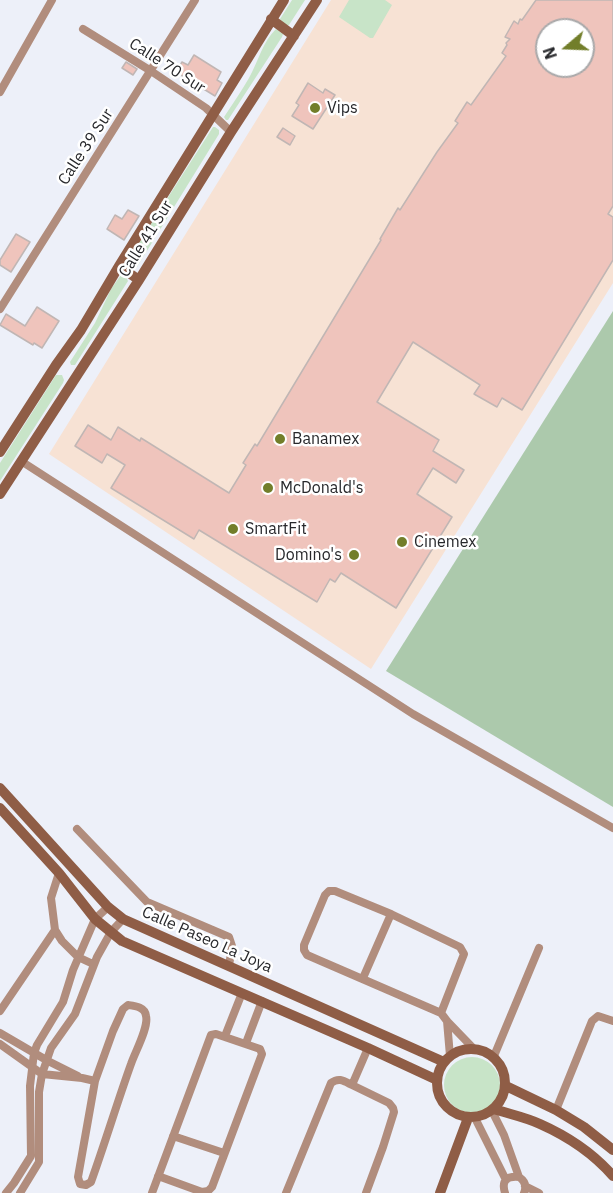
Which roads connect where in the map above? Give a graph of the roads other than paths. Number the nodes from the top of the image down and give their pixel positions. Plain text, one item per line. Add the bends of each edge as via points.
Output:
1 (52, 0) edge
2 (195, 0) edge
3 (284, 0) edge
4 (317, 0) edge
5 (271, 19) junction
6 (83, 29) dead end
7 (294, 36) junction
8 (151, 71) junction
9 (0, 92) edge
10 (213, 115) junction
11 (231, 132) junction
12 (119, 266) junction
13 (139, 280) junction
14 (0, 309) edge
15 (1, 447) edge
16 (21, 461) junction
17 (0, 494) edge
18 (0, 788) edge
19 (0, 808) edge
20 (613, 828) edge
21 (77, 829) dead end
22 (59, 873) junction
23 (108, 907) junction
24 (391, 914) junction
25 (95, 919) junction
26 (123, 919) junction
27 (56, 930) junction
28 (111, 933) junction
29 (539, 948) dead end
30 (78, 957) junction
31 (93, 964) junction
32 (229, 966) junction
33 (363, 978) junction
34 (242, 993) junction
35 (262, 1001) junction
36 (0, 1011) edge
37 (441, 1013) junction
38 (447, 1021) junction
39 (613, 1021) edge
40 (0, 1033) edge
41 (225, 1036) junction
42 (246, 1043) junction
43 (0, 1044) edge
44 (368, 1048) junction
45 (474, 1049) junction
46 (34, 1053) junction
47 (494, 1056) junction
48 (447, 1059) junction
49 (48, 1060) junction
50 (32, 1068) junction
51 (42, 1074) junction
52 (82, 1078) junction
53 (437, 1080) junction
54 (95, 1081) junction
55 (352, 1085) junction
56 (506, 1086) junction
57 (493, 1110) junction
58 (556, 1110) junction
59 (471, 1118) junction
60 (504, 1135) junction
61 (173, 1136) junction
62 (488, 1142) junction
63 (613, 1150) edge
64 (224, 1153) junction
65 (31, 1156) junction
66 (39, 1162) junction
67 (158, 1176) junction
68 (613, 1176) edge
69 (519, 1177) junction
70 (506, 1180) junction
71 (525, 1189) edge
72 (6, 1193) edge
73 (20, 1193) edge
74 (152, 1193) edge
75 (286, 1193) edge
76 (366, 1193) edge
77 (440, 1193) edge
78 (505, 1193) edge
79 (539, 1193) edge

1 - 9 street
2 - 8 street, Calle 39 Sur
3 - 5 main road, Calle 41 Sur
4 - 7 main road, Calle 41 Sur
5 - 7 main road
5 - 10 main road, Calle 41 Sur
6 - 8 street, Calle 70 Sur
7 - 11 main road, Calle 41 Sur
8 - 10 street, Calle 70 Sur
8 - 14 street, Calle 39 Sur
10 - 11 street, Calle 70 Sur
10 - 12 main road, Calle 41 Sur
11 - 13 main road, Calle 41 Sur
12 - 13 main road
12 - 15 main road, Calle 41 Sur via 81,330
13 - 16 main road, Calle 41 Sur
16 - 17 main road, Calle 41 Sur
16 - 20 street via 413,714
18 - 23 main road, Calle Paseo La Joya
19 - 22 main road, Calle Paseo La Joya
21 - 32 street via 147,902 229,938
22 - 25 main road, Calle Paseo La Joya
22 - 27 street via 51,898
23 - 25 street
23 - 26 main road, Calle Paseo La Joya
24 - 33 street
24 - 33 street via 335,891 324,895 304,950 307,955
24 - 37 street via 463,950
25 - 28 main road, Calle Paseo La Joya
25 - 30 street
26 - 28 street
26 - 32 main road, Calle Paseo La Joya
27 - 30 street
27 - 36 street
28 - 31 street
28 - 34 main road, Calle Paseo La Joya
29 - 47 street
30 - 31 street
30 - 46 street via 63,1002
31 - 49 street via 75,1014 51,1048
32 - 48 main road, Calle Paseo La Joya
33 - 37 street
34 - 35 main road, Calle Paseo La Joya
34 - 41 street
35 - 42 street
35 - 44 main road, Calle Paseo La Joya
37 - 38 street
38 - 45 street
38 - 48 street
39 - 58 street via 598,1016 592,1022
40 - 46 street
41 - 42 street
41 - 61 street via 211,1035
42 - 64 street via 262,1054
43 - 50 street
44 - 53 main road, Calle Paseo La Joya
44 - 55 street
45 - 47 main road
45 - 48 main road via 461,1050
46 - 49 street
46 - 50 street
47 - 56 main road via 504,1071
48 - 53 main road
49 - 51 street
49 - 52 street
50 - 51 street
50 - 65 street
51 - 52 street
51 - 66 street
52 - 54 street
53 - 59 main road via 446,1107
54 - 54 street via 78,1177 80,1184 86,1185 91,1182 144,1029 147,1017 137,1006 123,1009
55 - 75 street via 340,1079 331,1083
55 - 76 street via 393,1108
56 - 57 main road
56 - 58 main road
57 - 59 main road
57 - 60 street
57 - 68 main road via 539,1124 580,1146
58 - 63 main road
59 - 62 street
59 - 77 main road
60 - 62 street
60 - 69 street
61 - 64 street
61 - 67 street
62 - 70 street
64 - 67 street via 208,1191
65 - 66 street
65 - 72 street
66 - 73 street
67 - 74 street
69 - 70 street
69 - 71 street
70 - 78 street
71 - 79 street

